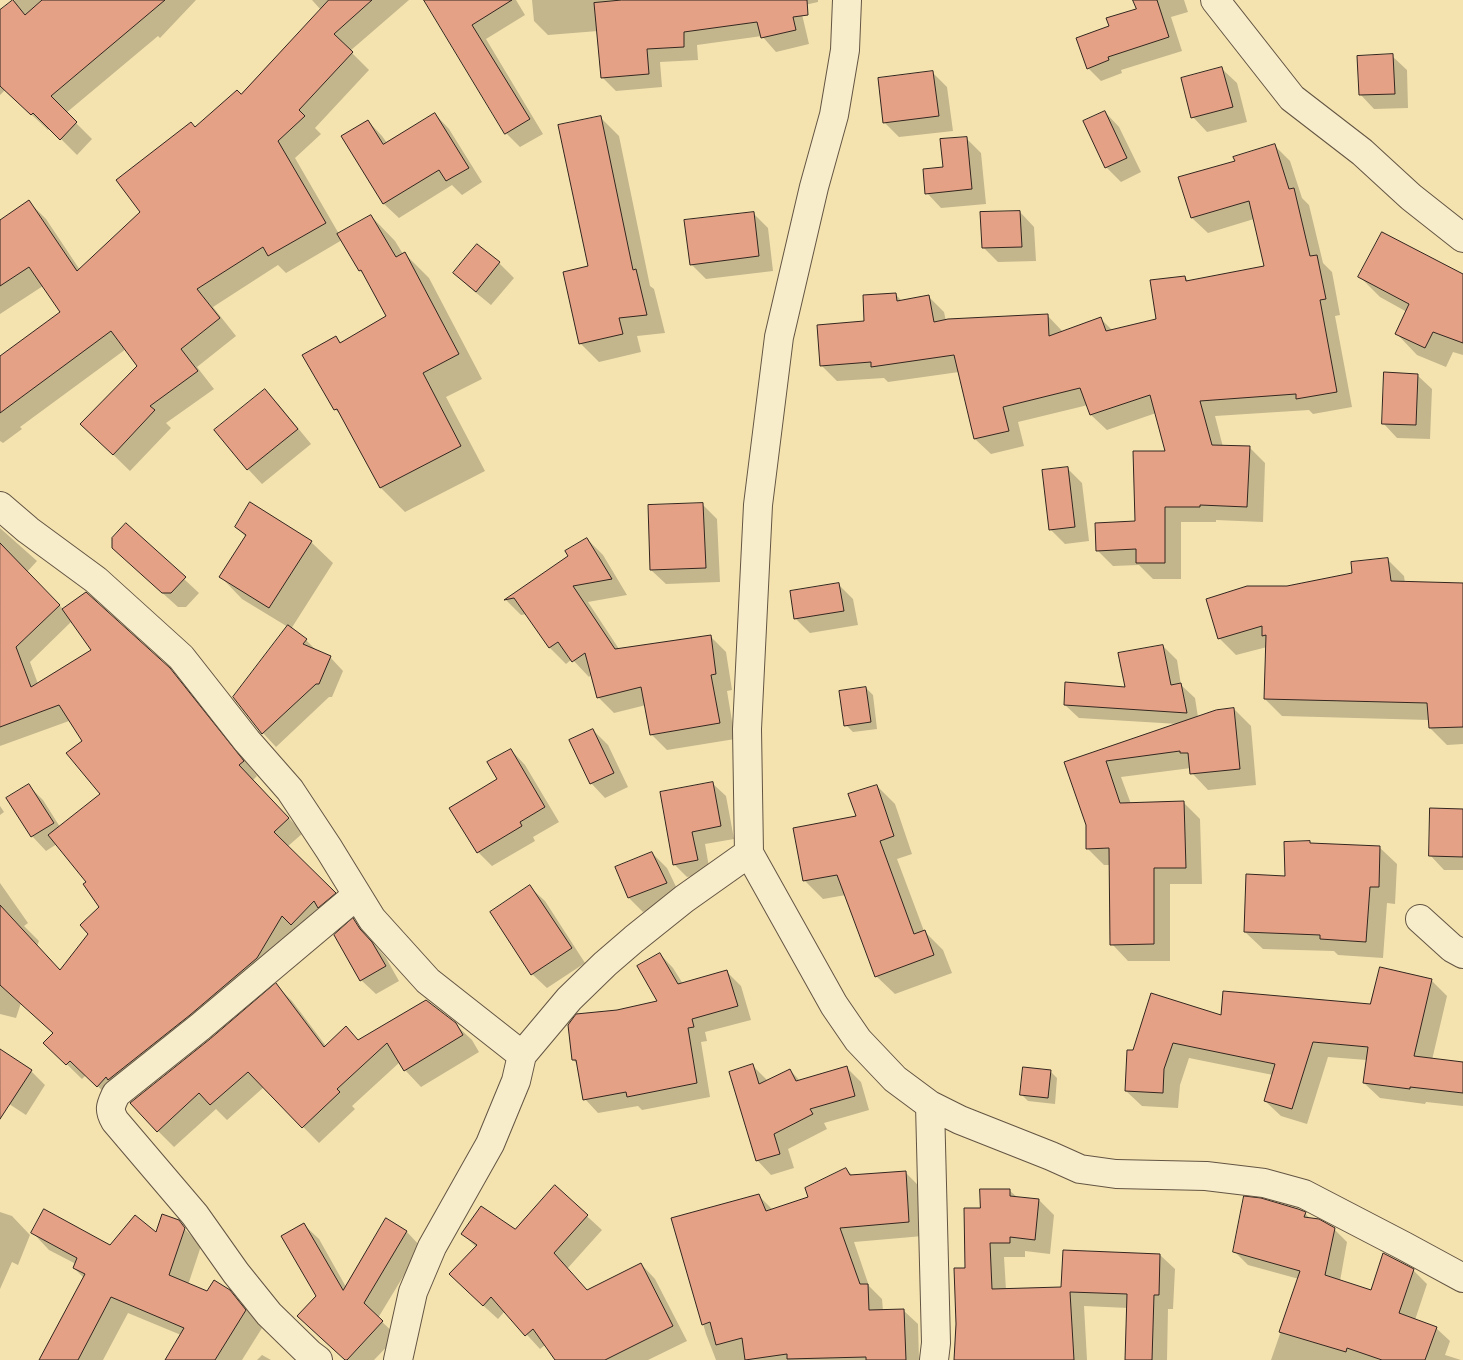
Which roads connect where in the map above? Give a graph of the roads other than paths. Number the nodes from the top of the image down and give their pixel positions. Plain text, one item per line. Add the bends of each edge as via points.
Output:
1 (847, 0) edge
2 (1215, 0) edge
3 (1463, 238) edge
4 (0, 506) edge
5 (749, 853) junction
6 (357, 895) junction
7 (1420, 919) dead end
8 (1463, 954) edge
9 (522, 1055) junction
10 (930, 1106) junction
11 (1463, 1278) edge
12 (318, 1360) edge
13 (398, 1360) edge
14 (934, 1360) edge

1 - 5 street via 845,50 834,115 779,337 758,505 747,729
2 - 3 street via 1292,98 1362,152
4 - 6 street via 96,580 181,657 290,790
5 - 9 street via 634,938 569,999
5 - 10 street via 834,1005 858,1040 895,1079
6 - 9 street via 372,919 428,981
6 - 12 street via 200,1028 116,1094 110,1113 195,1215 269,1314
7 - 8 street
9 - 13 street via 516,1081 490,1144 432,1246 413,1292
10 - 11 street via 1080,1169 1116,1174 1206,1176 1264,1184 1304,1194
10 - 14 street

